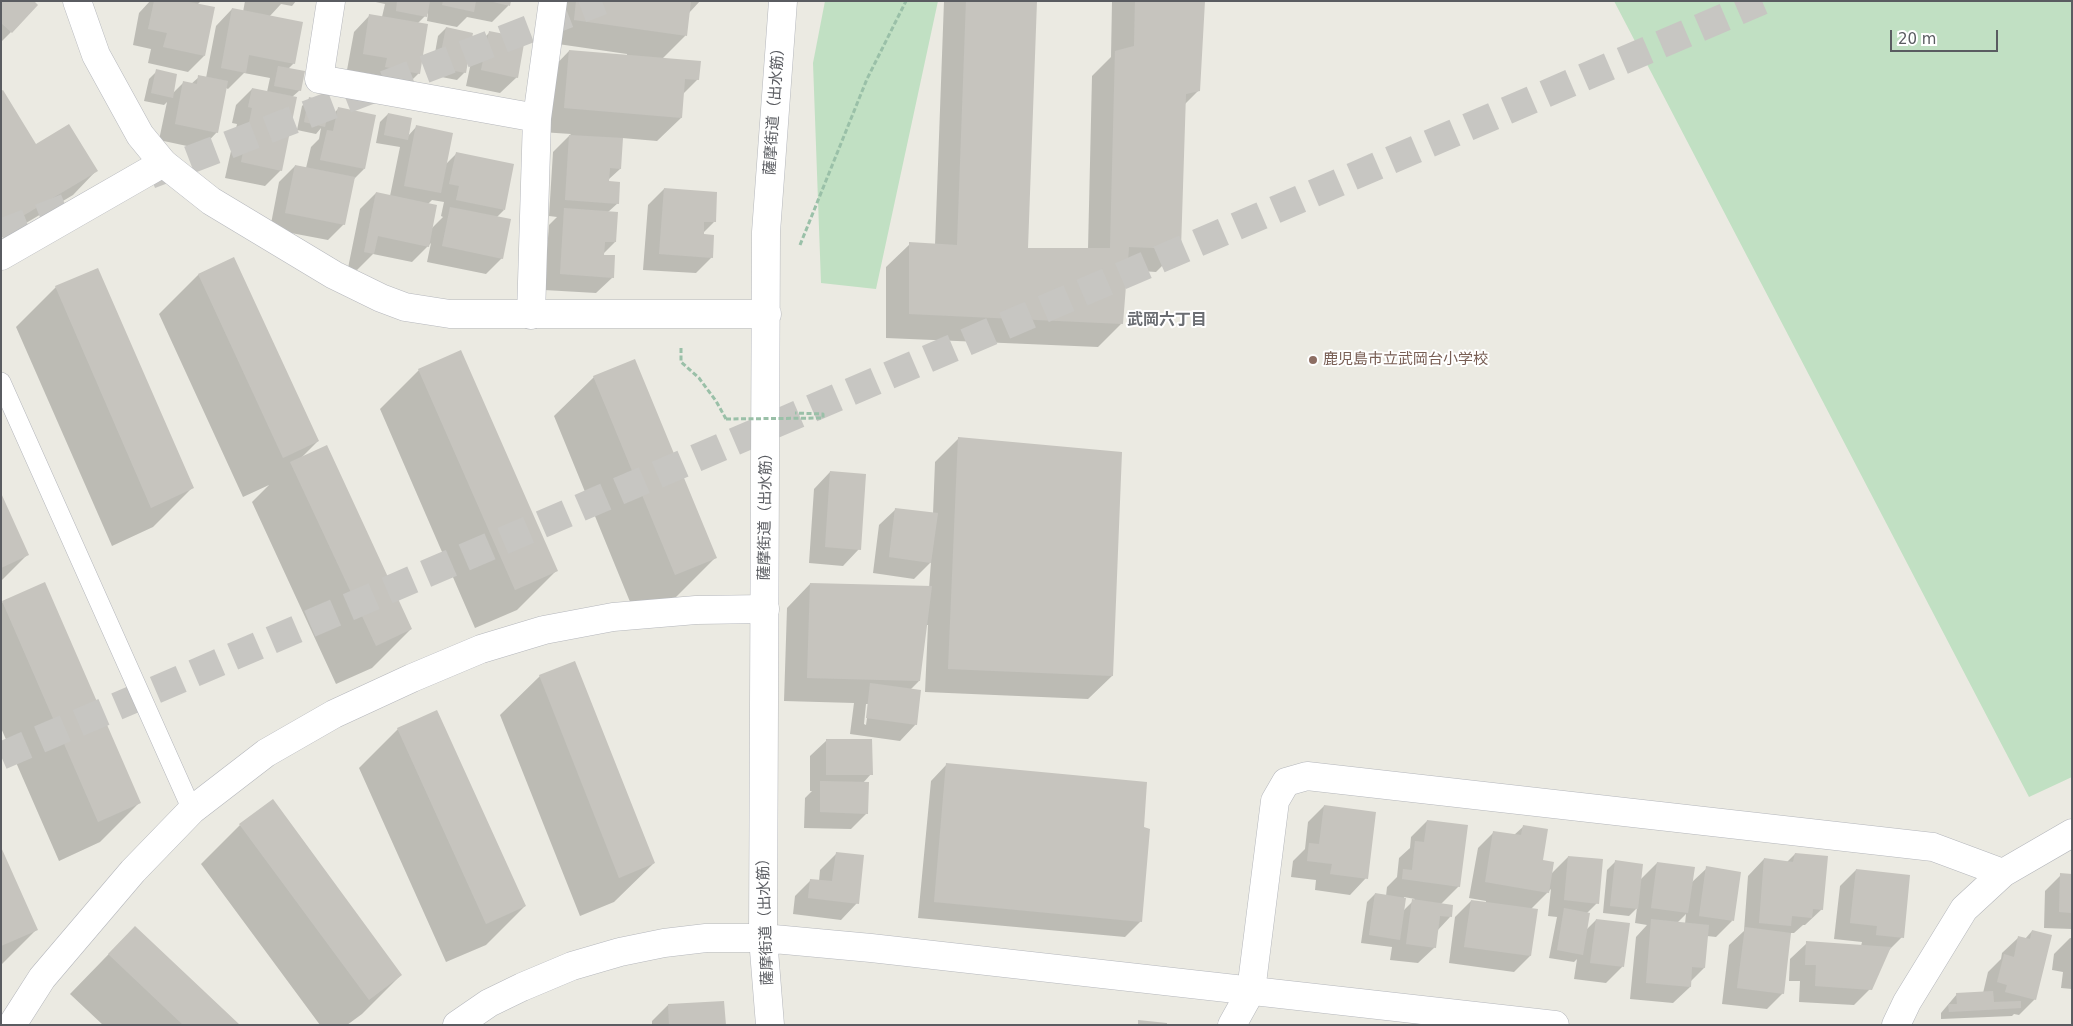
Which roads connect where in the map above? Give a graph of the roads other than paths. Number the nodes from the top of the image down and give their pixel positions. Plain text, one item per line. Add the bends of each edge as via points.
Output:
1 (77, 1) edge
2 (331, 1) edge
3 (553, 1) edge
4 (783, 1) edge
5 (537, 118) junction
6 (163, 163) junction
7 (1, 256) edge
8 (531, 314) junction
9 (767, 314) junction
10 (1, 382) edge
11 (764, 609) junction
12 (192, 810) junction
13 (2072, 833) edge
14 (2003, 873) junction
15 (763, 938) junction
16 (1251, 991) junction
17 (12, 1025) edge
18 (456, 1025) edge
19 (770, 1025) edge
20 (1232, 1025) edge
21 (1555, 1025) edge
22 (1896, 1025) edge

1 - 6 street via 96,55 140,135
2 - 5 street via 319,79
3 - 5 street
4 - 9 street, 薩摩街道（出水筋） via 766,232
5 - 8 street
6 - 7 street
6 - 8 street via 211,201 334,275 381,298 405,307 450,314
8 - 9 street
9 - 11 street, 薩摩街道（出水筋）
10 - 12 lane
11 - 12 street via 696,610 613,618 544,630 482,649 334,714 266,753
11 - 15 street, 薩摩街道（出水筋）
12 - 17 street via 133,871 42,978
13 - 14 street
14 - 16 street via 1933,846 1307,776 1286,782 1275,801
14 - 22 street via 1964,909
15 - 16 street
15 - 18 street via 706,938 620,952 572,966 522,987
15 - 19 street, 薩摩街道（出水筋）
16 - 20 street
16 - 21 street

